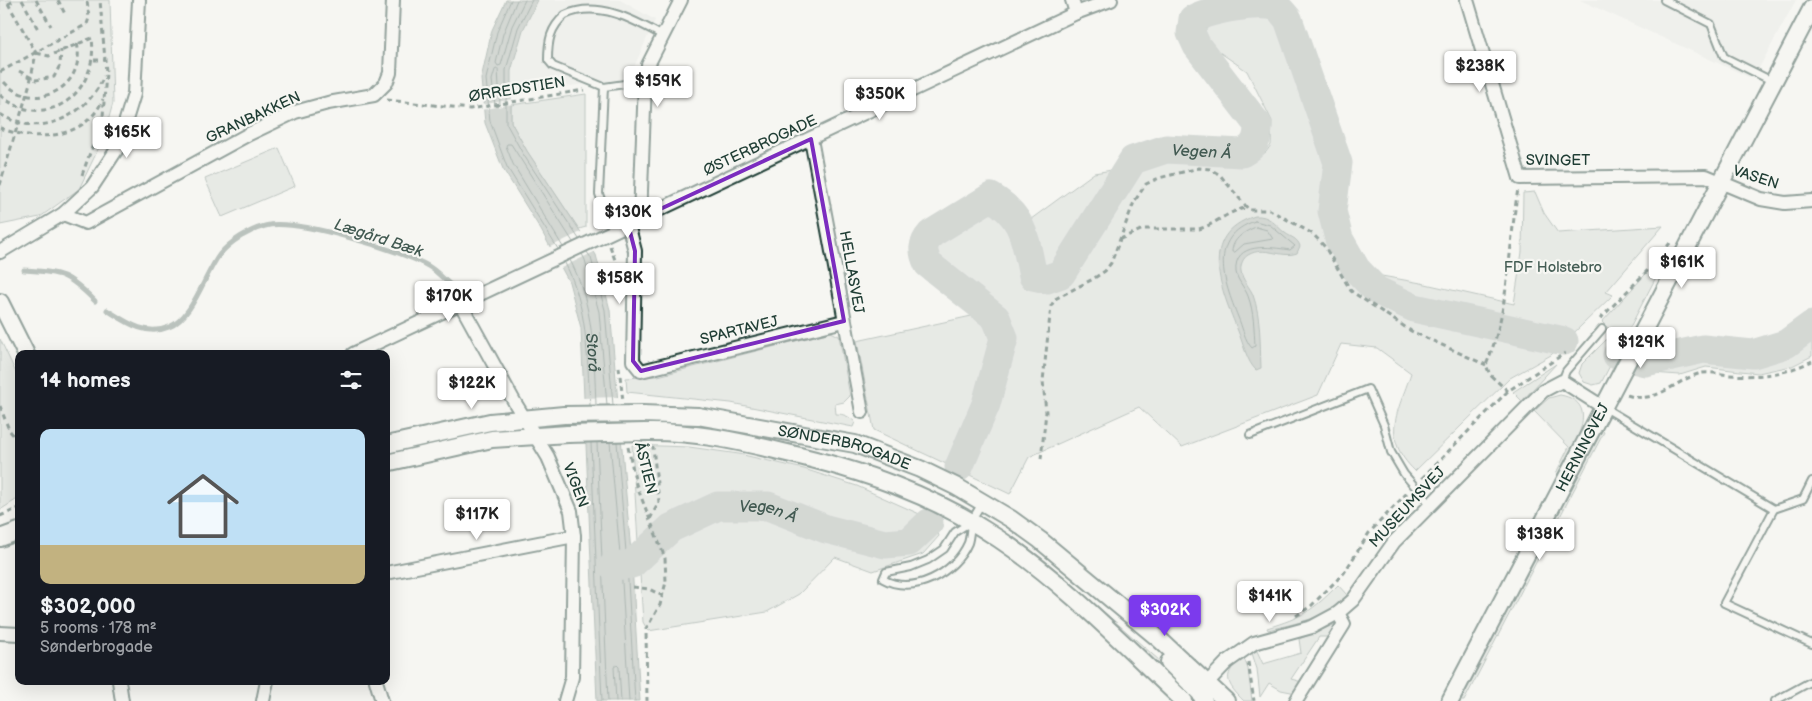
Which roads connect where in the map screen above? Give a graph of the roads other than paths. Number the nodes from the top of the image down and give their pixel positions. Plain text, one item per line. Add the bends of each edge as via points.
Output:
1 (139, 0) edge
2 (393, 0) edge
3 (681, 0) edge
4 (1072, 0) edge
5 (1111, 0) edge
6 (1467, 0) edge
7 (1664, 0) edge
8 (1812, 8) edge
9 (1076, 13) junction
10 (663, 36) junction
11 (645, 82) junction
12 (1773, 82) junction
13 (604, 87) junction
14 (811, 139) junction
15 (1720, 183) junction
16 (1812, 201) edge
17 (63, 214) junction
18 (640, 218) junction
19 (628, 224) junction
20 (605, 234) junction
21 (0, 252) edge
22 (0, 302) edge
23 (460, 303) junction
24 (844, 320) junction
25 (1602, 329) dead end
26 (24, 350) edge
27 (361, 350) edge
28 (1562, 381) junction
29 (1603, 407) junction
30 (862, 412) dead end
31 (525, 419) junction
32 (1250, 435) dead end
33 (535, 436) junction
34 (390, 443) edge
35 (390, 462) edge
36 (1812, 481) edge
37 (983, 502) junction
38 (1430, 504) junction
39 (1774, 509) junction
40 (972, 522) junction
41 (15, 533) edge
42 (574, 536) junction
43 (0, 538) edge
44 (390, 572) edge
45 (1100, 590) junction
46 (1338, 613) junction
47 (0, 632) edge
48 (15, 634) edge
49 (1812, 644) edge
50 (1812, 680) edge
51 (1208, 683) junction
52 (120, 685) edge
53 (266, 685) edge
54 (377, 685) edge
55 (122, 701) edge
56 (263, 701) edge
57 (382, 701) edge
58 (565, 701) edge
59 (1184, 701) edge
60 (1204, 701) edge
61 (1226, 701) edge
62 (1296, 701) edge
63 (1450, 701) edge
64 (1775, 701) edge

1 - 17 street via 134,94 117,149 92,187
2 - 17 street, GRANBAKKEN via 390,73 386,83 374,95 296,112 249,134 86,223
3 - 10 street
4 - 9 street
5 - 9 street, ØSTERBROGADE
6 - 15 street, SVINGET via 1520,178 1688,175 1706,176
7 - 12 lane via 1711,24 1724,57
8 - 12 street, HERNINGVEJ
9 - 14 street, ØSTERBROGADE
10 - 11 street via 648,65
10 - 13 lane via 615,9 603,6 582,5 562,18 548,38 548,60
11 - 13 lane
11 - 18 street
12 - 15 street, HERNINGVEJ
13 - 20 lane via 599,194
14 - 18 street, ØSTERBROGADE
14 - 24 street, HELLASVEJ
15 - 16 street, VASEN via 1761,199 1785,203
15 - 29 street, HERNINGVEJ
17 - 21 street
18 - 19 street, ØSTERBROGADE
19 - 20 street, ØSTERBROGADE
19 - 24 street, SPARTAVEJ via 634,251 633,361 641,371
20 - 23 street, ØSTERBROGADE
22 - 26 street
23 - 27 street, ØSTERBROGADE
23 - 31 street, VIGEN
24 - 30 street, HELLASVEJ
25 - 28 lane via 1566,371
28 - 29 street
28 - 38 street, MUSEUMSVEJ via 1543,391
29 - 39 lane
29 - 63 street, HERNINGVEJ
31 - 33 street, VIGEN
31 - 34 street, SØNDERBROGADE via 490,422
31 - 37 street, SØNDERBROGADE, bridge via 642,414 698,416 855,444 920,469
32 - 38 lane via 1368,389 1384,425 1391,452
33 - 35 street, SØNDERBROGADE via 492,440
33 - 40 street, SØNDERBROGADE, bridge via 648,432 718,438 841,465 915,493
33 - 42 street, VIGEN via 548,457 571,511
36 - 39 lane via 1803,499
37 - 40 lane
37 - 45 street, SØNDERBROGADE via 1040,540
38 - 46 street, MUSEUMSVEJ via 1394,542 1364,587
39 - 49 lane via 1724,603
40 - 40 lane via 955,532 944,549 928,560 886,572 883,579 894,585 930,580 950,567 968,542
40 - 59 street, SØNDERBROGADE via 1040,570
41 - 43 street
42 - 44 street
42 - 58 street, VIGEN via 572,677
45 - 51 street, SØNDERBROGADE
45 - 60 street via 1200,693
46 - 51 street, MUSEUMSVEJ via 1312,627 1266,638 1242,650
46 - 62 street via 1344,624
47 - 48 street
50 - 64 lane
51 - 61 street, SØNDERBROGADE
52 - 55 street
53 - 56 street
54 - 57 street

